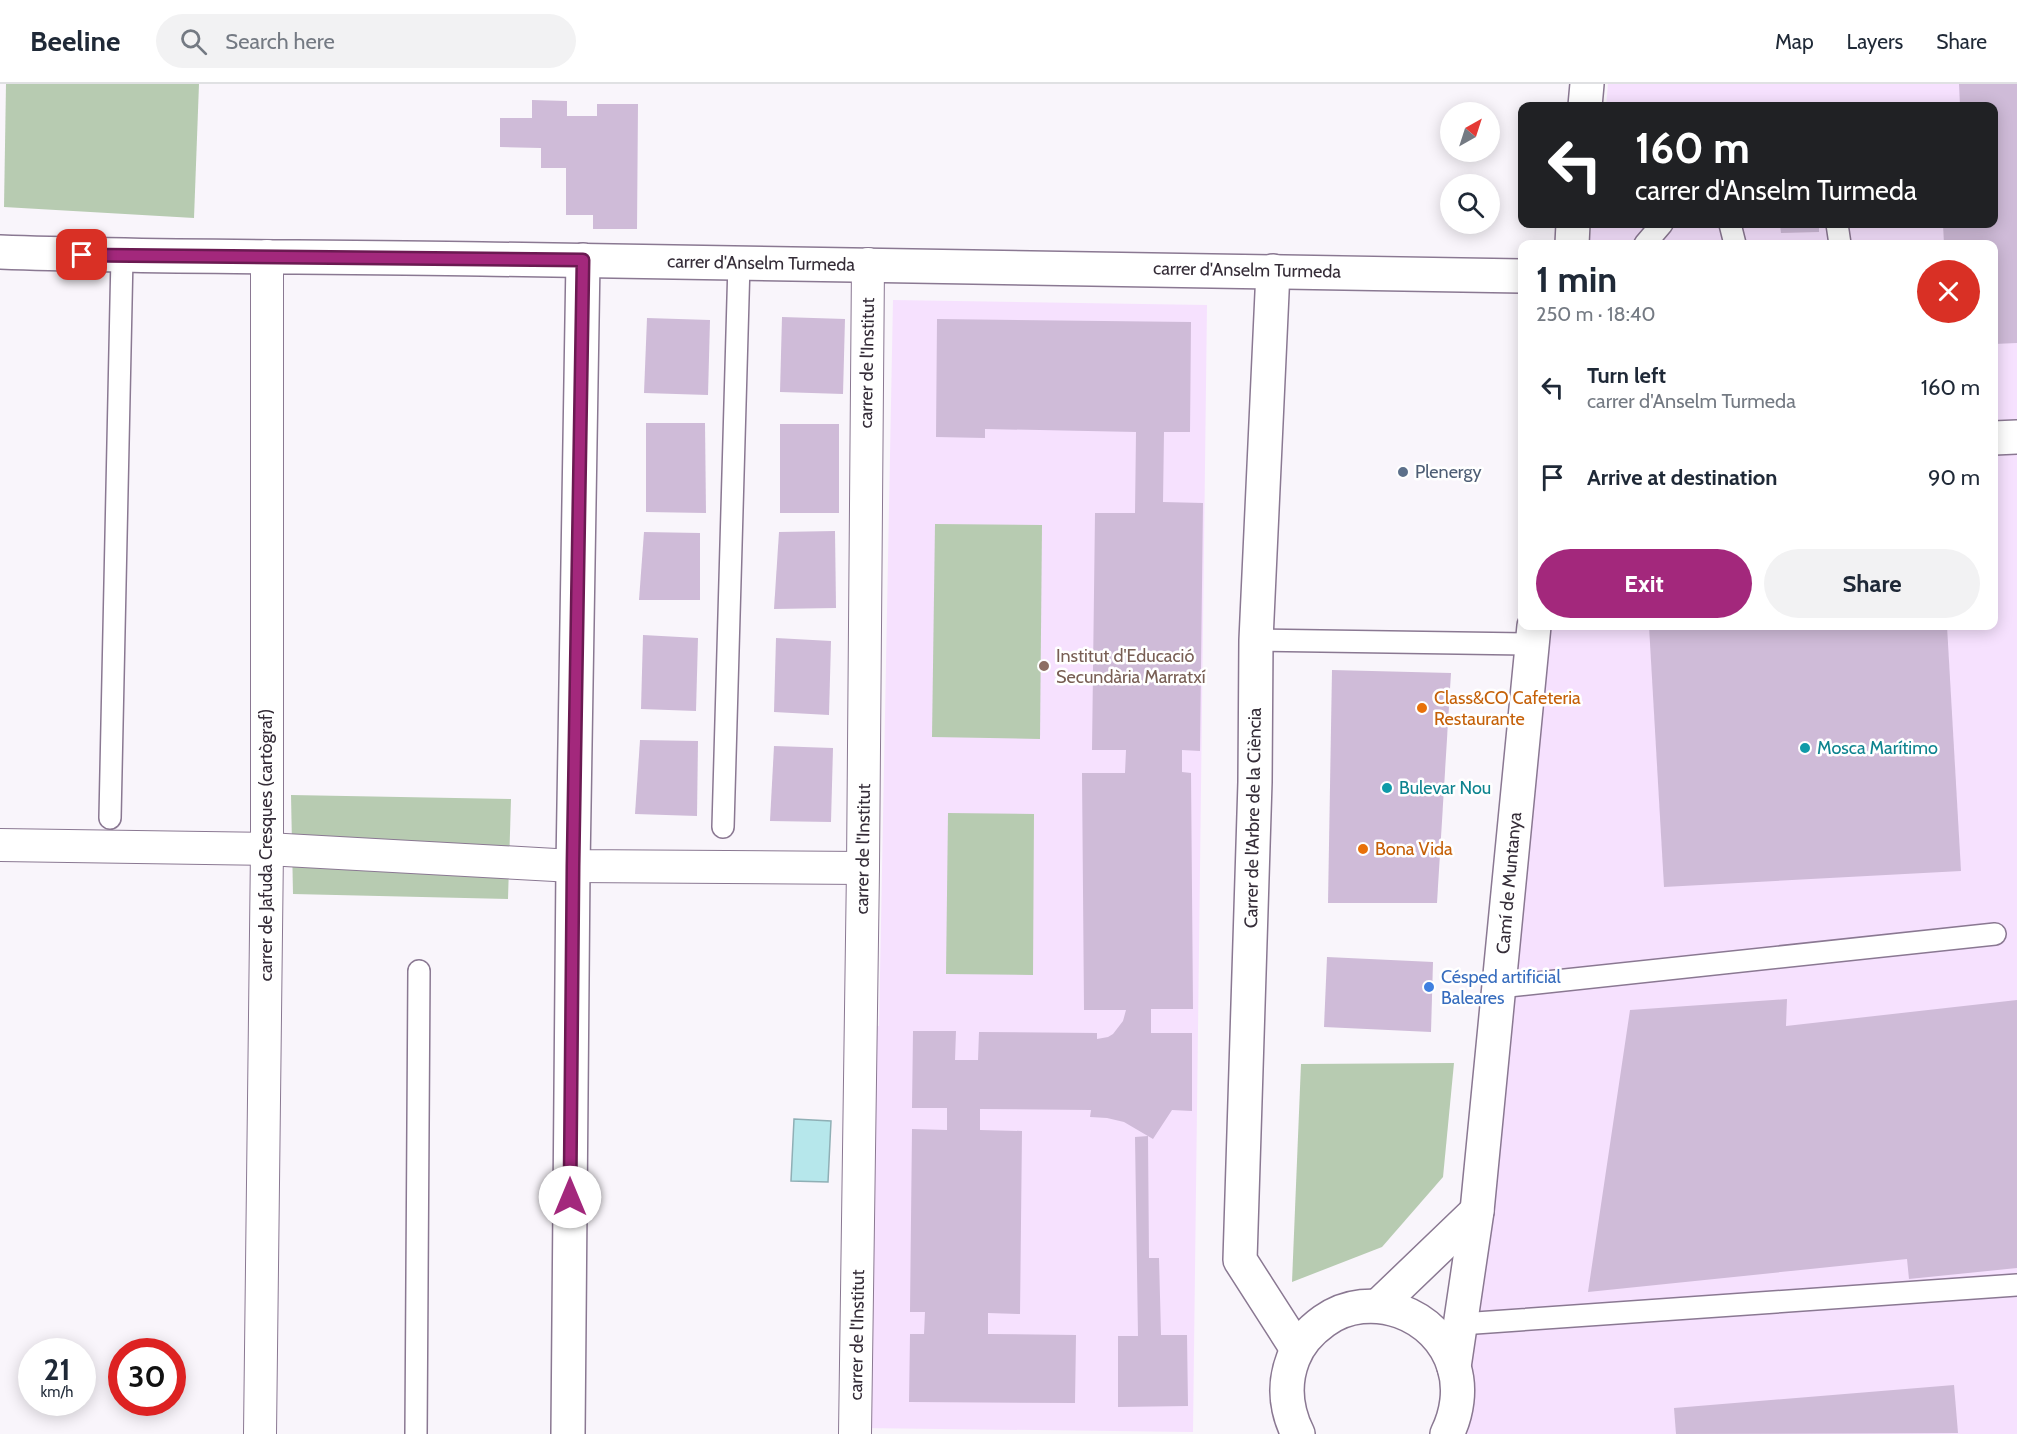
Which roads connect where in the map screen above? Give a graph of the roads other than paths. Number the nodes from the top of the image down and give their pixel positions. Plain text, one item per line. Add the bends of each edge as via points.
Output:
1 (1587, 84) edge
2 (1585, 102) edge
3 (1659, 228) edge
4 (1648, 240) edge
5 (0, 252) edge
6 (122, 256) junction
7 (267, 256) junction
8 (583, 260) junction
9 (739, 263) junction
10 (868, 264) junction
11 (1273, 271) junction
12 (1518, 276) edge
13 (2017, 437) edge
14 (1998, 438) edge
15 (1533, 635) edge
16 (1256, 639) junction
17 (110, 818) dead end
18 (723, 827) dead end
19 (0, 845) edge
20 (267, 849) junction
21 (573, 866) junction
22 (863, 868) junction
23 (1995, 934) dead end
24 (419, 971) dead end
25 (1499, 987) junction
26 (1477, 1211) junction
27 (2017, 1285) edge
28 (1378, 1305) junction
29 (1461, 1324) junction
30 (1297, 1349) junction
31 (1454, 1367) junction
32 (1451, 1432) edge
33 (260, 1434) edge
34 (416, 1434) edge
35 (568, 1434) edge
36 (855, 1434) edge
37 (1299, 1434) edge

1 - 2 street
3 - 4 lane
5 - 6 street, carrer d'Anselm Turmeda
6 - 7 street, carrer d'Anselm Turmeda
6 - 17 lane
7 - 8 street, carrer d'Anselm Turmeda
7 - 20 street, carrer de Jafuda Cresques (cartògraf)
8 - 9 street, carrer d'Anselm Turmeda
8 - 21 street
9 - 10 street, carrer d'Anselm Turmeda
9 - 18 lane
10 - 11 street, carrer d'Anselm Turmeda
10 - 22 street, carrer de l'Institut
11 - 12 street, carrer d'Anselm Turmeda
11 - 16 street, Carrer de l'Arbre de la Ciència
13 - 14 street
15 - 16 lane
15 - 25 street, Camí de Muntanya
16 - 30 street, Carrer de l'Arbre de la Ciència via 1240,1260
19 - 20 street
20 - 21 street
20 - 33 street, carrer de Jafuda Cresques (cartògraf)
21 - 22 street
21 - 35 street
22 - 36 street, carrer de l'Institut
23 - 25 lane
24 - 34 lane
25 - 26 street, Camí de Muntanya
26 - 28 street
26 - 29 street, Camí de Muntanya
27 - 29 lane
28 - 30 street via 1354,1307 1331,1316 1311,1330
28 - 31 street via 1405,1312 1428,1327 1446,1348
29 - 31 street, Camí de Muntanya
30 - 37 street via 1288,1372 1286,1396 1291,1421
31 - 32 street via 1458,1388

